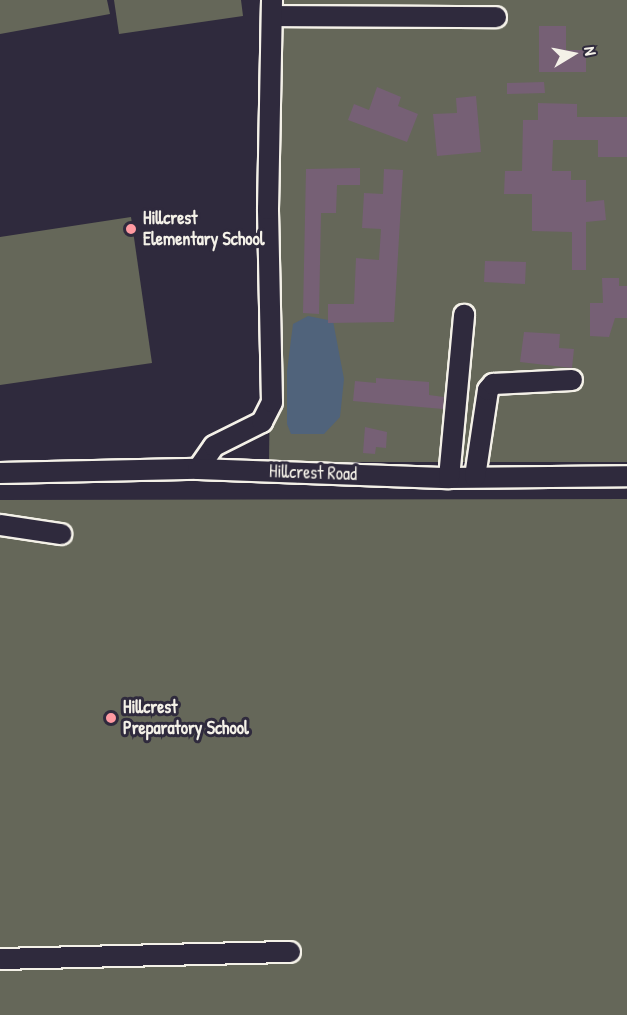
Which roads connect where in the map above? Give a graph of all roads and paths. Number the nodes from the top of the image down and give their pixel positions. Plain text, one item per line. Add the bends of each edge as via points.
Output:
1 (272, 8) edge
2 (496, 17) dead end
3 (464, 315) dead end
4 (572, 380) dead end
5 (198, 469) junction
6 (0, 473) edge
7 (627, 476) edge
8 (476, 477) junction
9 (449, 478) junction
10 (0, 525) edge
11 (61, 534) dead end
12 (290, 952) dead end
13 (0, 958) edge

1 - 2 street
1 - 5 street via 268,209 272,402 262,422 214,446
3 - 9 street
4 - 8 street via 504,380 493,384 488,390
5 - 6 street, Hillcrest Road
5 - 9 street, Hillcrest Road
7 - 8 street, Hillcrest Road
8 - 9 street, Hillcrest Road
10 - 11 street
12 - 13 street

